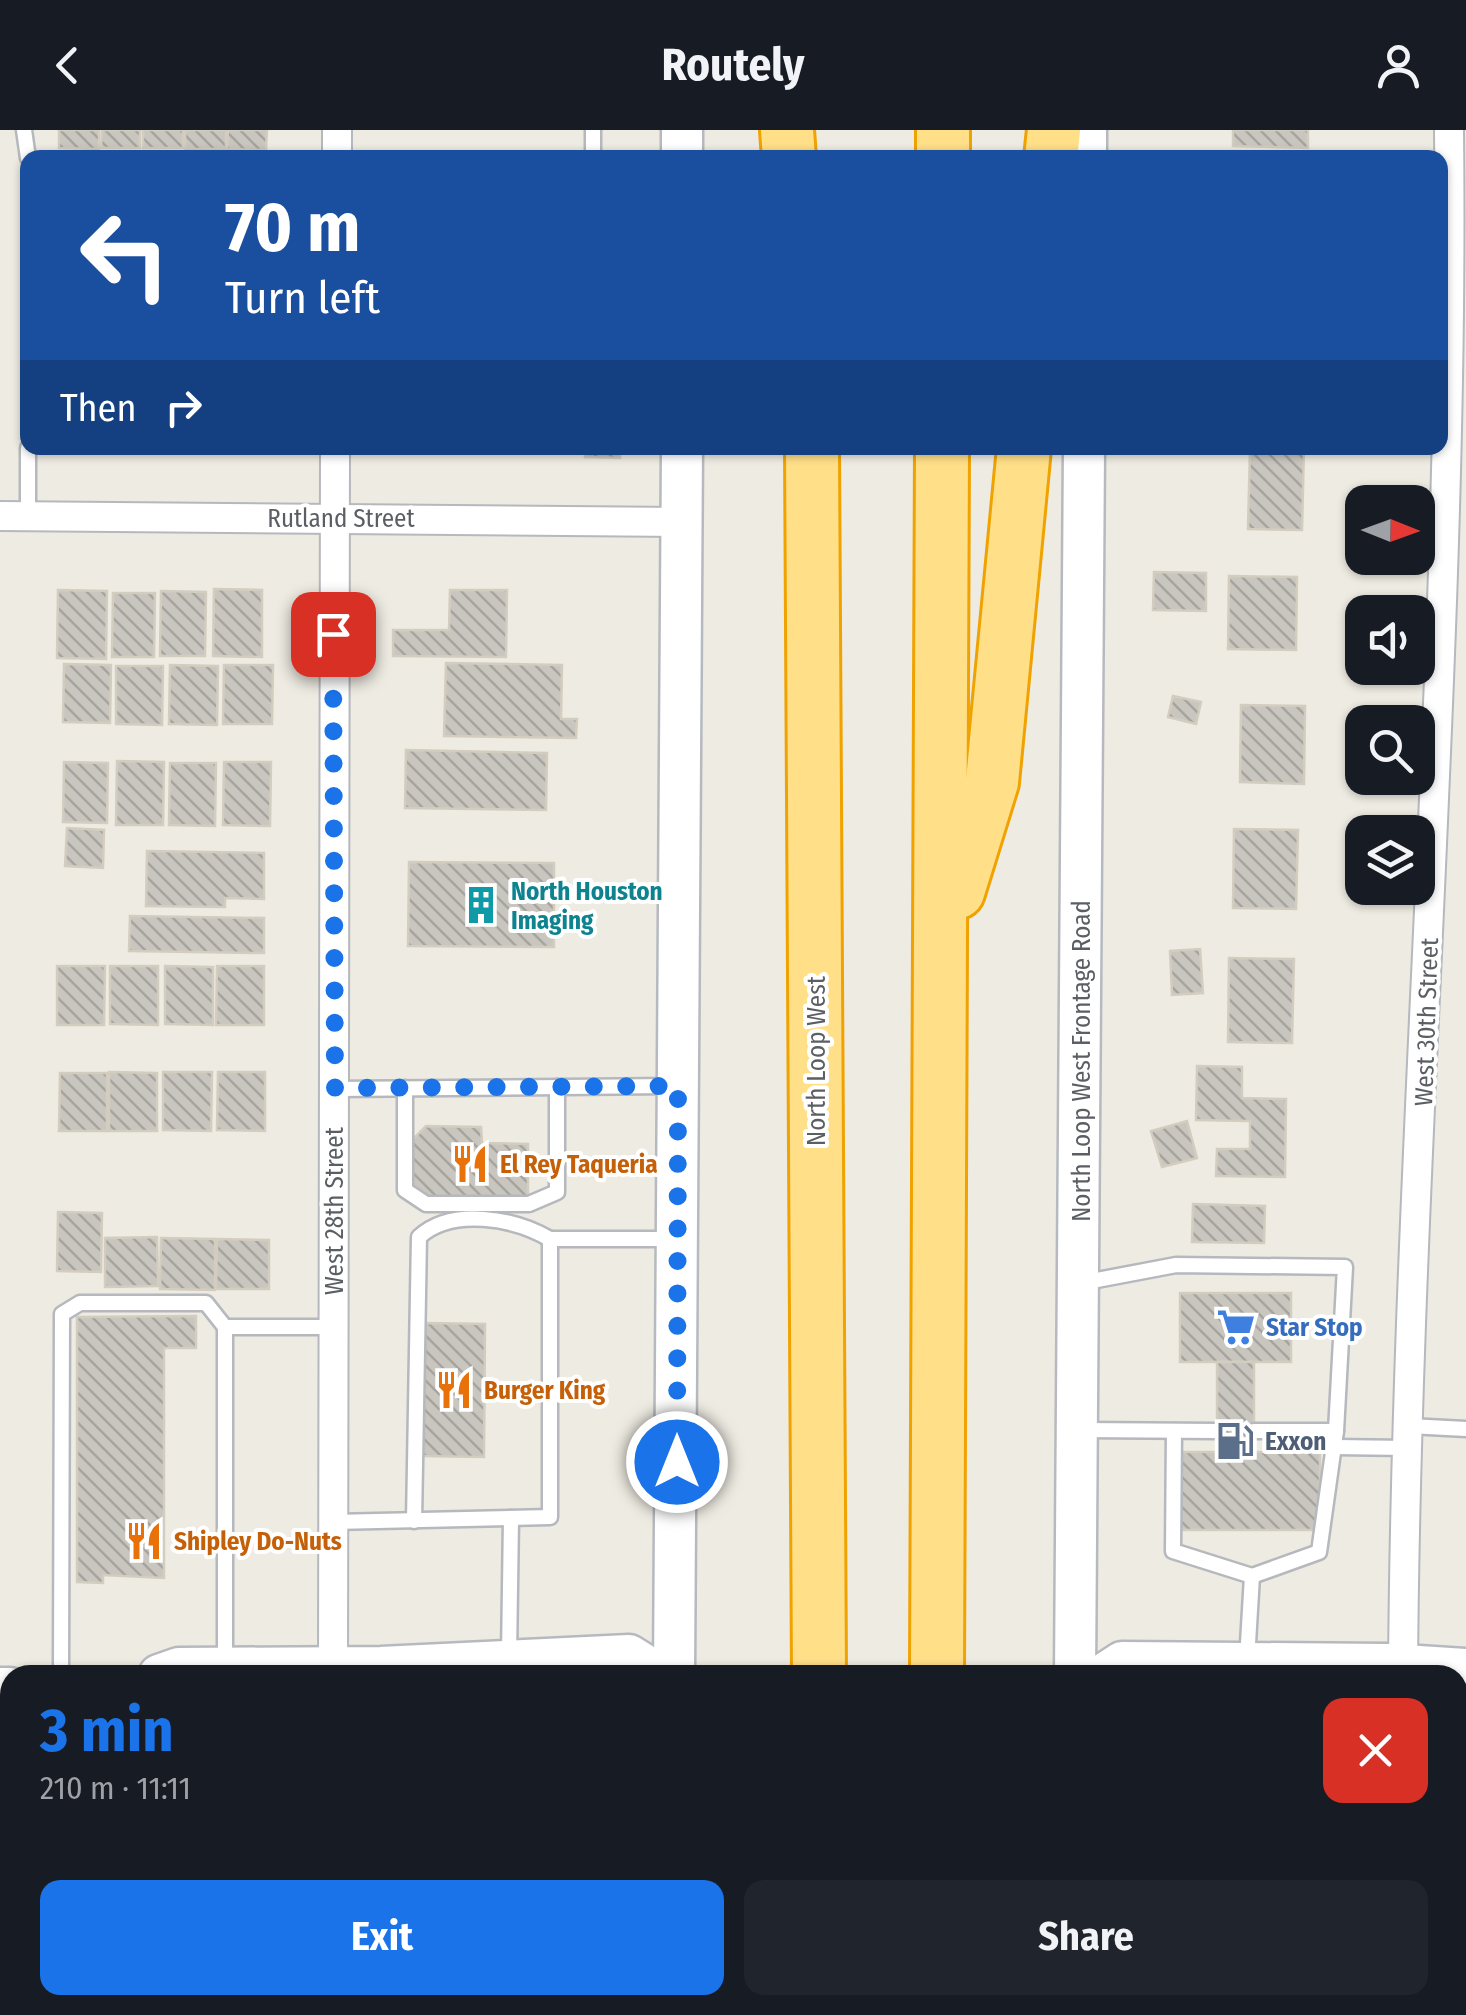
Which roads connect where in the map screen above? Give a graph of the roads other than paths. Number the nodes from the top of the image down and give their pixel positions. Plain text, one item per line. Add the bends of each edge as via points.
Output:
1 (1448, 130) edge
2 (27, 455) edge
3 (334, 455) edge
4 (682, 455) edge
5 (811, 455) edge
6 (942, 455) edge
7 (1023, 455) edge
8 (1084, 455) edge
9 (14, 516) edge
10 (334, 518) junction
11 (682, 522) junction
12 (942, 942) junction
13 (557, 1086) junction
14 (678, 1086) junction
15 (335, 1088) junction
16 (404, 1088) junction
17 (550, 1239) junction
18 (677, 1239) junction
19 (1080, 1283) junction
20 (225, 1327) junction
21 (334, 1327) junction
22 (1466, 1429) edge
23 (1079, 1430) junction
24 (1174, 1431) junction
25 (1218, 1431) dead end
26 (1254, 1431) dead end
27 (1408, 1437) junction
28 (1335, 1439) junction
29 (511, 1518) junction
30 (414, 1520) junction
31 (333, 1522) junction
32 (1252, 1576) junction
33 (60, 1665) edge
34 (224, 1665) edge
35 (333, 1665) edge
36 (509, 1665) edge
37 (529, 1665) edge
38 (646, 1665) edge
39 (674, 1665) edge
40 (819, 1665) edge
41 (937, 1665) edge
42 (1075, 1665) edge
43 (1117, 1665) edge
44 (1216, 1665) edge
45 (1248, 1665) edge
46 (1403, 1665) edge

1 - 27 street, West 30th Street via 1448,490
2 - 9 lane
3 - 10 street, West 28th Street
4 - 11 main road
5 - 40 highway, North Loop West
6 - 12 highway
7 - 12 highway via 992,782
8 - 19 main road, North Loop West Frontage Road
9 - 10 street, Rutland Street
10 - 11 street, Rutland Street
10 - 15 street, West 28th Street
11 - 14 main road
12 - 41 highway
13 - 14 lane
13 - 16 lane
13 - 16 lane via 557,1192 529,1204 426,1204 405,1190
14 - 18 main road
15 - 16 lane
15 - 21 street, West 28th Street
17 - 18 lane
17 - 29 lane via 550,1517
17 - 30 lane via 528,1226 492,1221 442,1220 419,1236
18 - 39 main road
19 - 23 main road, North Loop West Frontage Road
19 - 28 lane via 1176,1265 1345,1267
20 - 21 lane
20 - 33 lane via 206,1303 80,1303 62,1314
20 - 34 lane
21 - 31 street, West 28th Street
22 - 27 lane
23 - 24 lane
23 - 42 main road, North Loop West Frontage Road
24 - 25 lane
24 - 32 lane via 1172,1551
26 - 28 lane
27 - 28 lane
27 - 46 street, West 30th Street
28 - 32 lane via 1319,1552
29 - 30 lane
29 - 36 lane
30 - 31 lane
31 - 35 street, West 28th Street
32 - 45 lane
37 - 38 main road via 629,1655
43 - 44 main road

